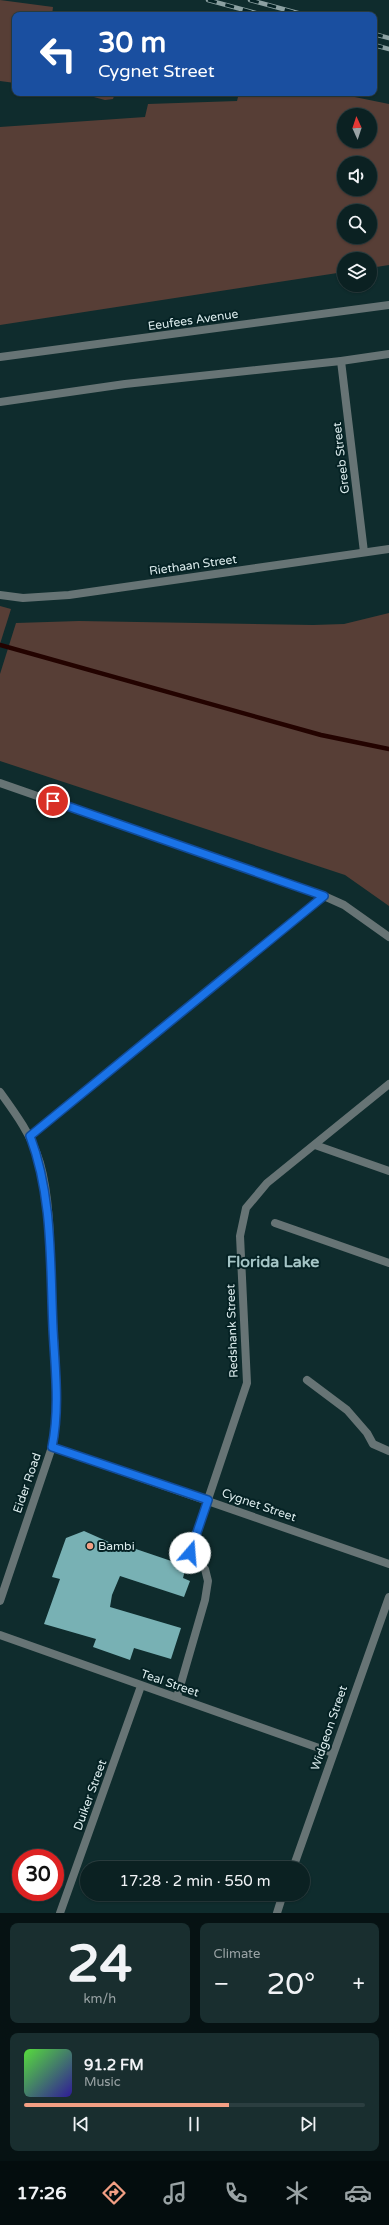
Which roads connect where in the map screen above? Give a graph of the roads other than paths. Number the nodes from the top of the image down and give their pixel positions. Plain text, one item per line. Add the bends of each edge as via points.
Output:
1 (389, 305) edge
2 (389, 354) edge
3 (0, 357) edge
4 (342, 361) junction
5 (0, 402) edge
6 (389, 549) edge
7 (364, 552) junction
8 (0, 595) edge
9 (0, 783) edge
10 (324, 896) junction
11 (389, 937) edge
12 (389, 1084) edge
13 (0, 1092) edge
14 (30, 1136) junction
15 (315, 1145) junction
16 (389, 1171) edge
17 (274, 1223) dead end
18 (389, 1262) edge
19 (307, 1380) dead end
20 (52, 1447) junction
21 (389, 1451) edge
22 (208, 1500) junction
23 (389, 1564) edge
24 (4, 1579) edge
25 (389, 1597) edge
26 (0, 1601) edge
27 (0, 1634) edge
28 (142, 1686) junction
29 (177, 1698) junction
30 (333, 1753) junction
31 (294, 1861) edge
32 (281, 1901) edge
33 (60, 1913) edge
34 (277, 1913) edge

1 - 3 street, Eeufees Avenue
2 - 4 street
4 - 5 street via 125,384
4 - 7 street, Greeb Street
6 - 7 street, Riethaan Street
7 - 8 street, Riethaan Street via 69,595 23,598
9 - 10 street
10 - 11 street via 344,905
10 - 14 street
12 - 15 street, Redshank Street
13 - 14 street, Eider Road
14 - 20 street, Eider Road via 43,1178 49,1244 56,1402 56,1430
15 - 16 street
15 - 22 street, Redshank Street via 267,1183 246,1208 242,1220 240,1236 246,1383
17 - 18 street
19 - 21 street via 347,1410 374,1445
20 - 22 street, Cygnet Street
20 - 24 street, Eider Road
22 - 23 street, Cygnet Street
22 - 29 street, Redshank Street via 190,1553 205,1569 208,1581 206,1594
24 - 26 street, Eider Road
25 - 30 street, Widgeon Street
27 - 28 street, Teal Street
28 - 29 street, Teal Street
28 - 33 street, Duiker Street
29 - 30 street, Teal Street
30 - 31 street, Widgeon Street
32 - 34 street

